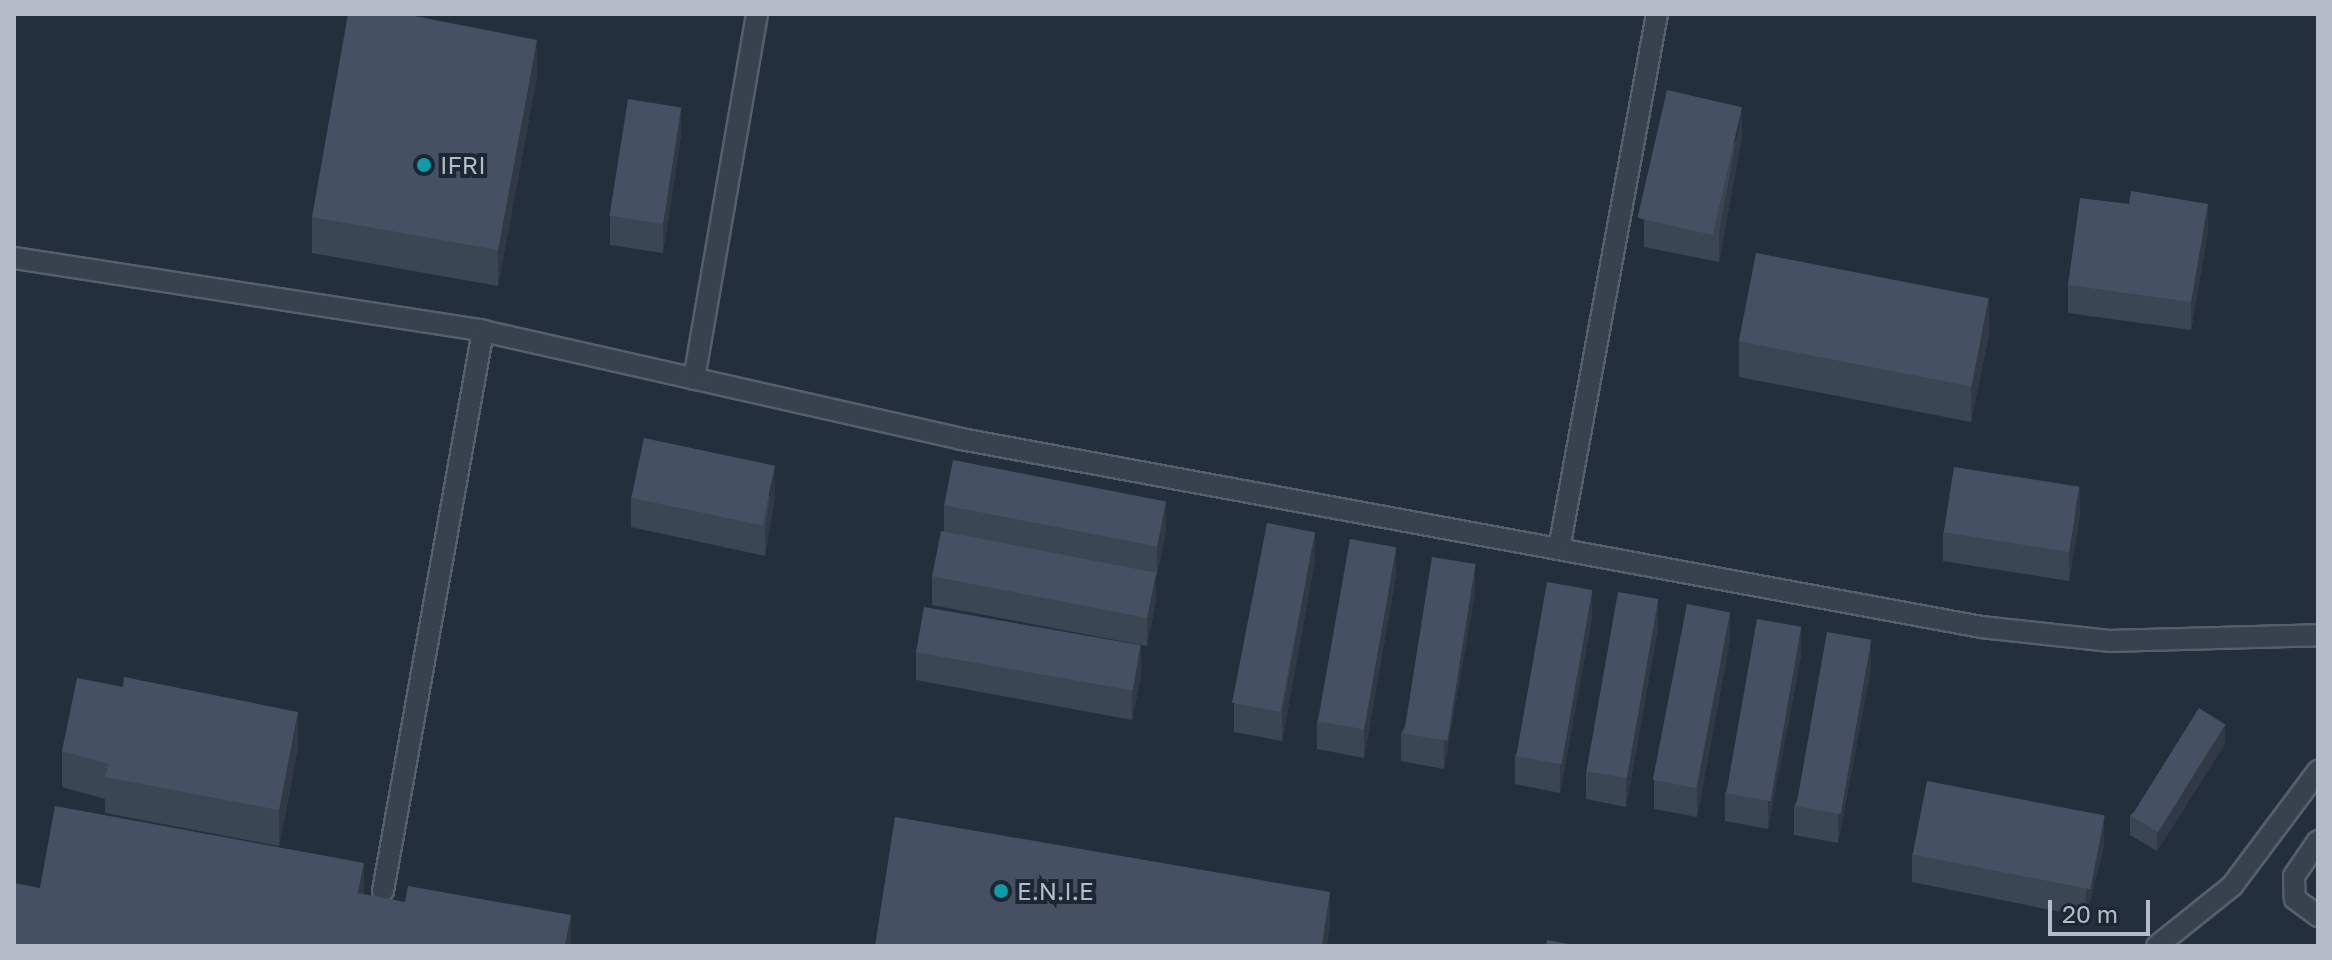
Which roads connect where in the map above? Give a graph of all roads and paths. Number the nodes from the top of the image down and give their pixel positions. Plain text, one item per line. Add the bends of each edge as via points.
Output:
1 (757, 14) edge
2 (1657, 14) edge
3 (14, 258) edge
4 (483, 331) junction
5 (694, 379) junction
6 (1559, 549) junction
7 (2318, 635) edge
8 (2318, 771) edge
9 (2318, 841) edge
10 (383, 891) dead end
11 (2318, 916) edge
12 (2157, 946) edge

1 - 5 lane
2 - 6 lane
3 - 4 lane
4 - 5 lane
4 - 10 lane
5 - 6 lane via 961,439
6 - 7 lane via 1981,627 2109,641
8 - 12 lane via 2232,886
9 - 11 lane via 2294,876 2295,899

